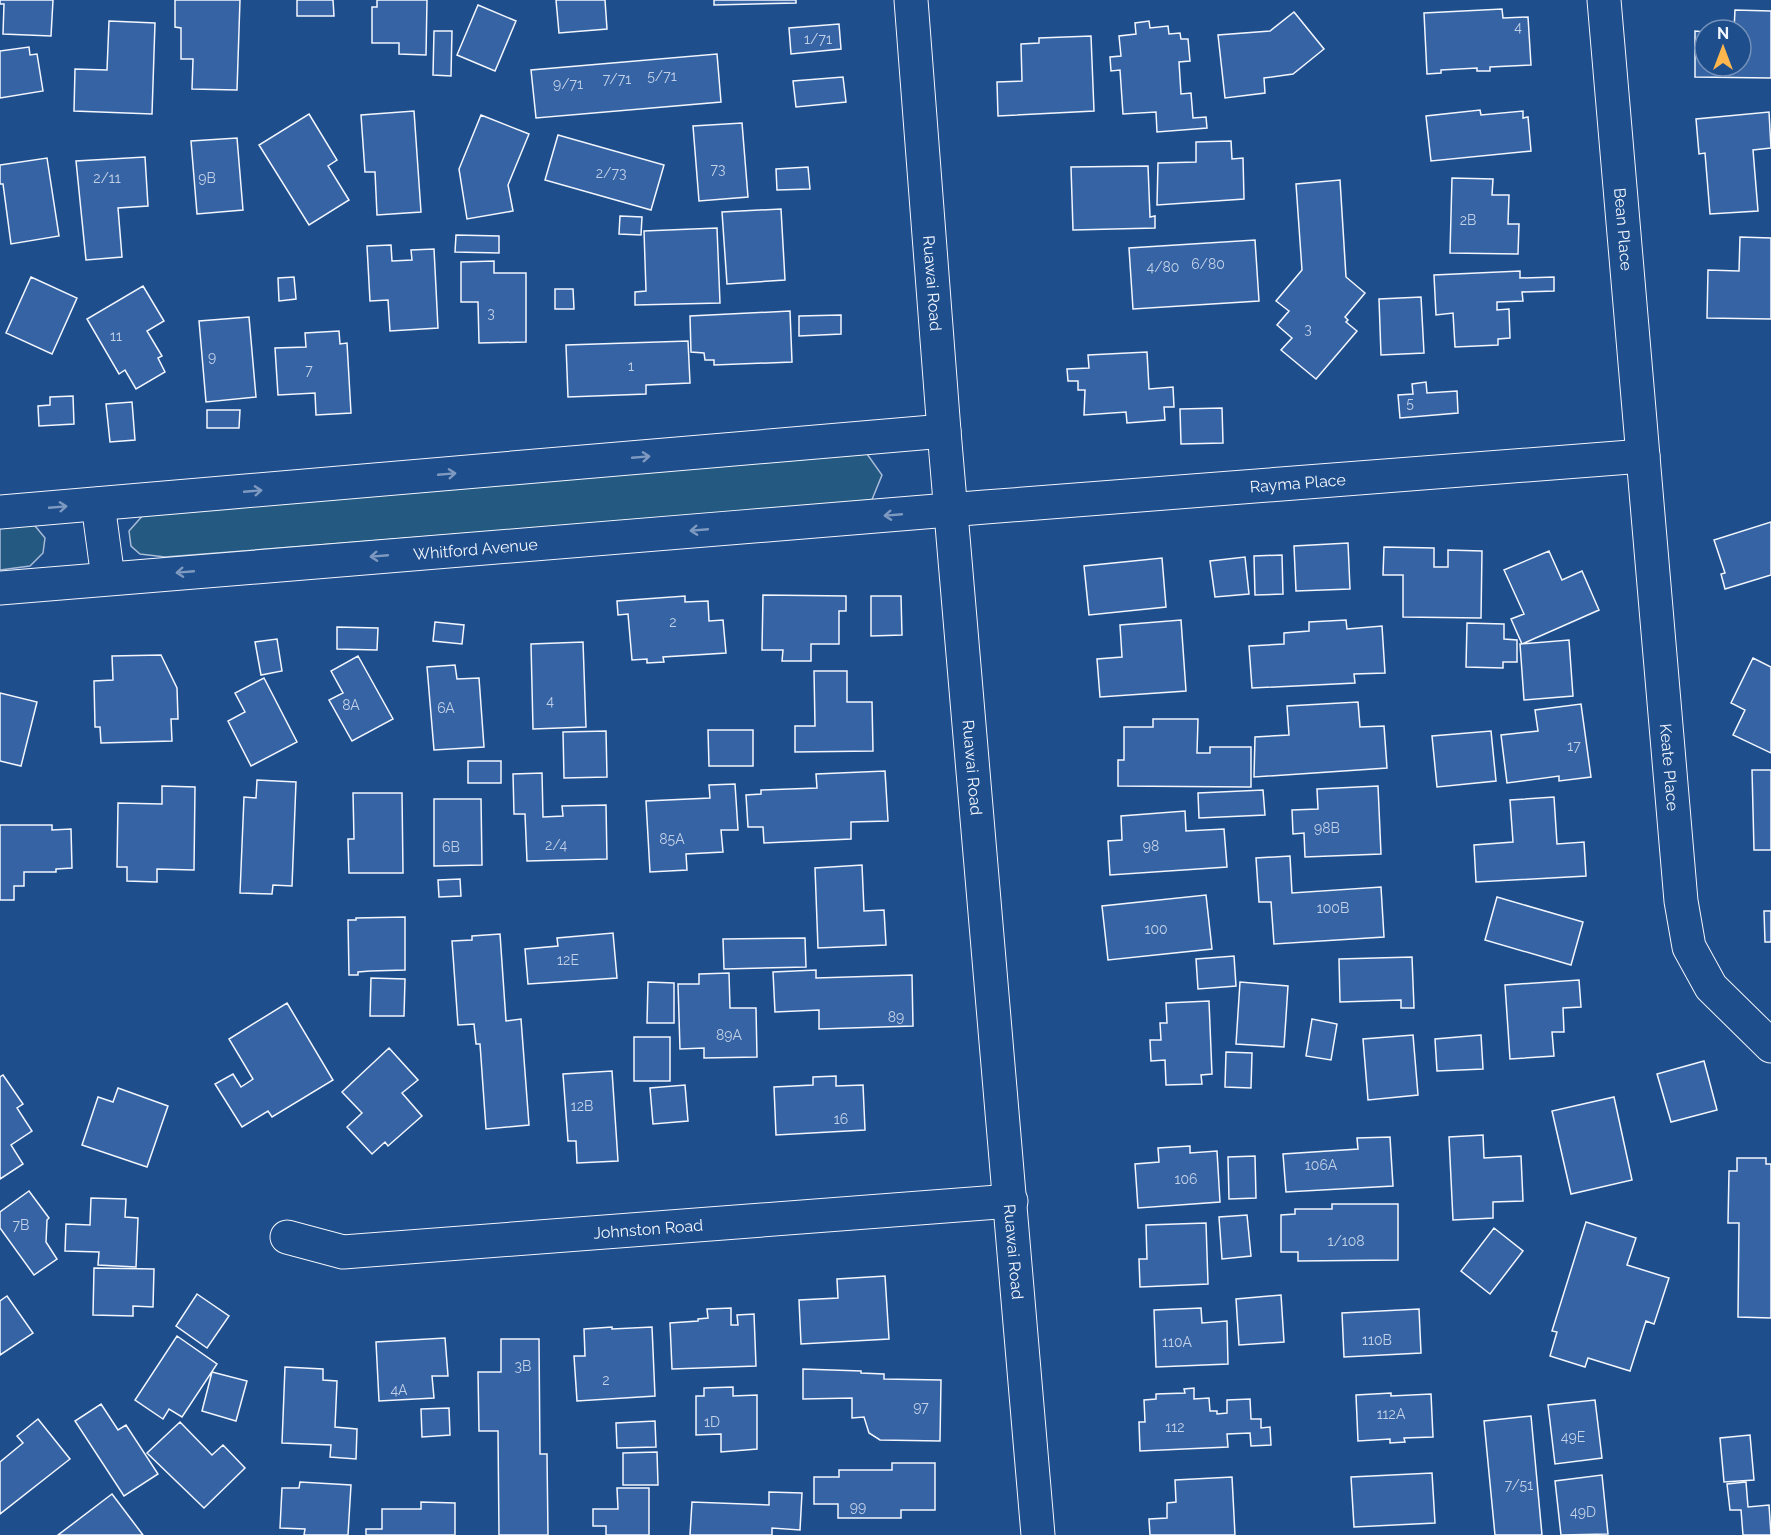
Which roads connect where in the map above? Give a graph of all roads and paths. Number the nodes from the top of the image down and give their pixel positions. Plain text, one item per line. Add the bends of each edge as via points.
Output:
1 (911, 0) edge
2 (1604, 0) edge
3 (944, 431) junction
4 (1643, 456) junction
5 (98, 504) junction
6 (952, 510) junction
7 (0, 512) edge
8 (108, 578) junction
9 (0, 588) edge
10 (1771, 1047) edge
11 (1011, 1201) junction
12 (287, 1237) dead end
13 (1038, 1535) edge

1 - 3 street, Ruawai Road
2 - 4 street, Bean Place
5 -> 3 street
3 - 6 street, Ruawai Road
4 - 6 street, Rayma Place
4 - 10 street, Keate Place via 1681,901 1689,947 1711,987
7 -> 5 street
5 - 8 street
6 -> 8 street, Whitford Avenue
6 - 11 street, Ruawai Road
8 - 9 street, Whitford Avenue
11 - 12 street, Johnston Road via 343,1252
11 - 13 street, Ruawai Road

